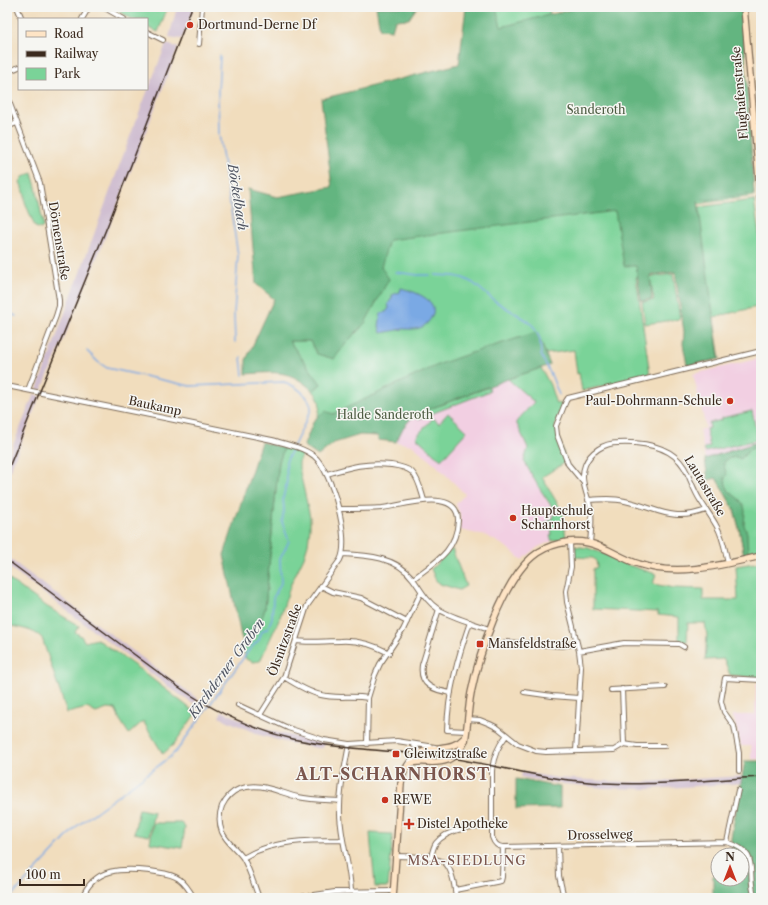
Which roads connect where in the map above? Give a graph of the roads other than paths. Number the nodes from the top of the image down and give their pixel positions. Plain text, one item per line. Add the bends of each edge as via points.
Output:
1 (17, 7) edge
2 (89, 7) edge
3 (102, 7) edge
4 (202, 7) edge
5 (744, 7) edge
6 (22, 18) edge
7 (83, 18) edge
8 (122, 18) edge
9 (148, 32) edge
10 (164, 40) dead end
11 (199, 44) dead end
12 (18, 67) edge
13 (7, 72) edge
14 (7, 96) edge
15 (17, 123) junction
16 (7, 127) edge
17 (761, 201) edge
18 (761, 351) edge
19 (7, 386) edge
20 (28, 390) junction
21 (327, 474) junction
22 (583, 482) junction
23 (424, 500) junction
24 (588, 500) junction
25 (339, 509) junction
26 (706, 510) junction
27 (570, 542) junction
28 (590, 543) junction
29 (343, 554) junction
30 (761, 556) edge
31 (728, 563) junction
32 (413, 579) junction
33 (321, 586) junction
34 (421, 592) junction
35 (439, 609) junction
36 (407, 622) junction
37 (470, 622) junction
38 (489, 629) junction
39 (296, 641) junction
40 (506, 642) dead end
41 (577, 643) junction
42 (684, 648) dead end
43 (579, 651) junction
44 (389, 653) junction
45 (284, 677) junction
46 (761, 680) edge
47 (665, 687) dead end
48 (611, 690) dead end
49 (622, 690) junction
50 (524, 692) dead end
51 (451, 693) junction
52 (368, 698) junction
53 (579, 698) junction
54 (238, 705) dead end
55 (260, 715) junction
56 (467, 719) junction
57 (466, 734) junction
58 (506, 736) junction
59 (410, 743) junction
60 (349, 744) junction
61 (367, 744) junction
62 (624, 744) junction
63 (448, 746) junction
64 (664, 746) dead end
65 (438, 747) junction
66 (576, 751) junction
67 (420, 753) junction
68 (454, 755) junction
69 (425, 761) junction
70 (406, 767) junction
71 (739, 771) dead end
72 (738, 790) dead end
73 (340, 801) junction
74 (493, 825) junction
75 (342, 840) junction
76 (727, 842) junction
77 (558, 846) junction
78 (503, 847) junction
79 (395, 856) junction
80 (243, 858) junction
81 (431, 858) junction
82 (455, 890) junction
83 (351, 891) junction
84 (393, 892) junction
85 (82, 898) edge
86 (194, 898) edge
87 (259, 898) edge
88 (294, 898) edge
89 (393, 898) edge
90 (456, 898) edge
91 (564, 898) edge
92 (755, 898) edge

1 - 6 street
2 - 7 street
3 - 8 street
4 - 11 street
5 - 17 street, Flughafenstraße
9 - 10 street
12 - 13 street
14 - 15 street, Dörnenstraße
15 - 16 street
15 - 20 street, Dörnenstraße via 40,183 59,300 56,316
18 - 22 street via 568,398 556,426 557,435 568,464
19 - 20 street, Baukamp
20 - 21 street, Baukamp via 289,445 316,458
21 - 23 street via 370,464 403,467 416,476
21 - 25 street
22 - 24 street, Lautastraße
22 - 26 street, Lautastraße via 585,464 592,454 604,446 626,443 655,446 679,460
23 - 25 street via 382,508
23 - 32 street via 444,502 454,507 457,512 457,526 452,546
24 - 26 street via 621,500 674,515
24 - 28 street, Lautastraße via 591,516
25 - 29 street
26 - 31 street, Lautastraße via 720,531
27 - 28 street
27 - 38 street via 544,549 524,565 507,591
27 - 41 street via 571,567 566,602
28 - 31 street via 628,560 660,569 691,570
29 - 32 street via 388,561 403,569
29 - 33 street, Ölsnitzstraße
30 - 31 street
32 - 34 street
33 - 36 street via 333,592 361,598
33 - 39 street, Ölsnitzstraße via 304,612
34 - 35 street
34 - 36 street
35 - 37 street
35 - 51 street via 422,665 422,674 429,687
36 - 44 street
37 - 38 street
37 - 51 street
38 - 56 street via 475,673
39 - 44 street via 350,641
39 - 45 street, Ölsnitzstraße
40 - 41 street via 562,646
41 - 43 street
42 - 43 street via 678,644 624,643
43 - 53 street
44 - 52 street via 376,673
45 - 52 street via 310,692 321,695
45 - 55 street, Ölsnitzstraße
46 - 71 street via 725,678 721,701 726,716 734,726
47 - 49 street
48 - 49 street
49 - 62 street
50 - 53 street
51 - 57 street via 447,730
52 - 61 street
53 - 66 street
54 - 55 street
55 - 60 street via 299,732
56 - 57 street
56 - 58 street via 490,724
57 - 63 street via 457,744
57 - 68 street via 462,746
58 - 66 street via 536,751
58 - 74 street via 498,747 493,762
59 - 61 street via 397,741
59 - 65 street
59 - 67 street
60 - 61 street
60 - 73 street
62 - 64 street
62 - 66 street via 614,750
63 - 65 street
63 - 68 street
65 - 67 street
67 - 69 street
67 - 70 street
68 - 69 street via 446,761
69 - 70 street via 414,762
70 - 79 street via 401,780
72 - 76 street
73 - 75 street
73 - 80 street via 311,800 259,786 246,786 236,790 224,802 220,821 222,832
74 - 78 street via 494,842 497,846
74 - 81 street via 462,829 447,835 436,843
75 - 80 street via 290,843 261,850
75 - 83 street
76 - 77 street, Drosselweg
76 - 92 street, Drosselweg via 738,846 749,856
77 - 78 street, Drosselweg
77 - 91 street via 559,876
78 - 82 street via 501,881
79 - 81 street
79 - 84 street
80 - 87 street
81 - 82 street via 446,864
82 - 90 street
83 - 84 street
83 - 88 street
84 - 89 street
85 - 86 street via 91,884 103,875 119,869 174,876 186,886

